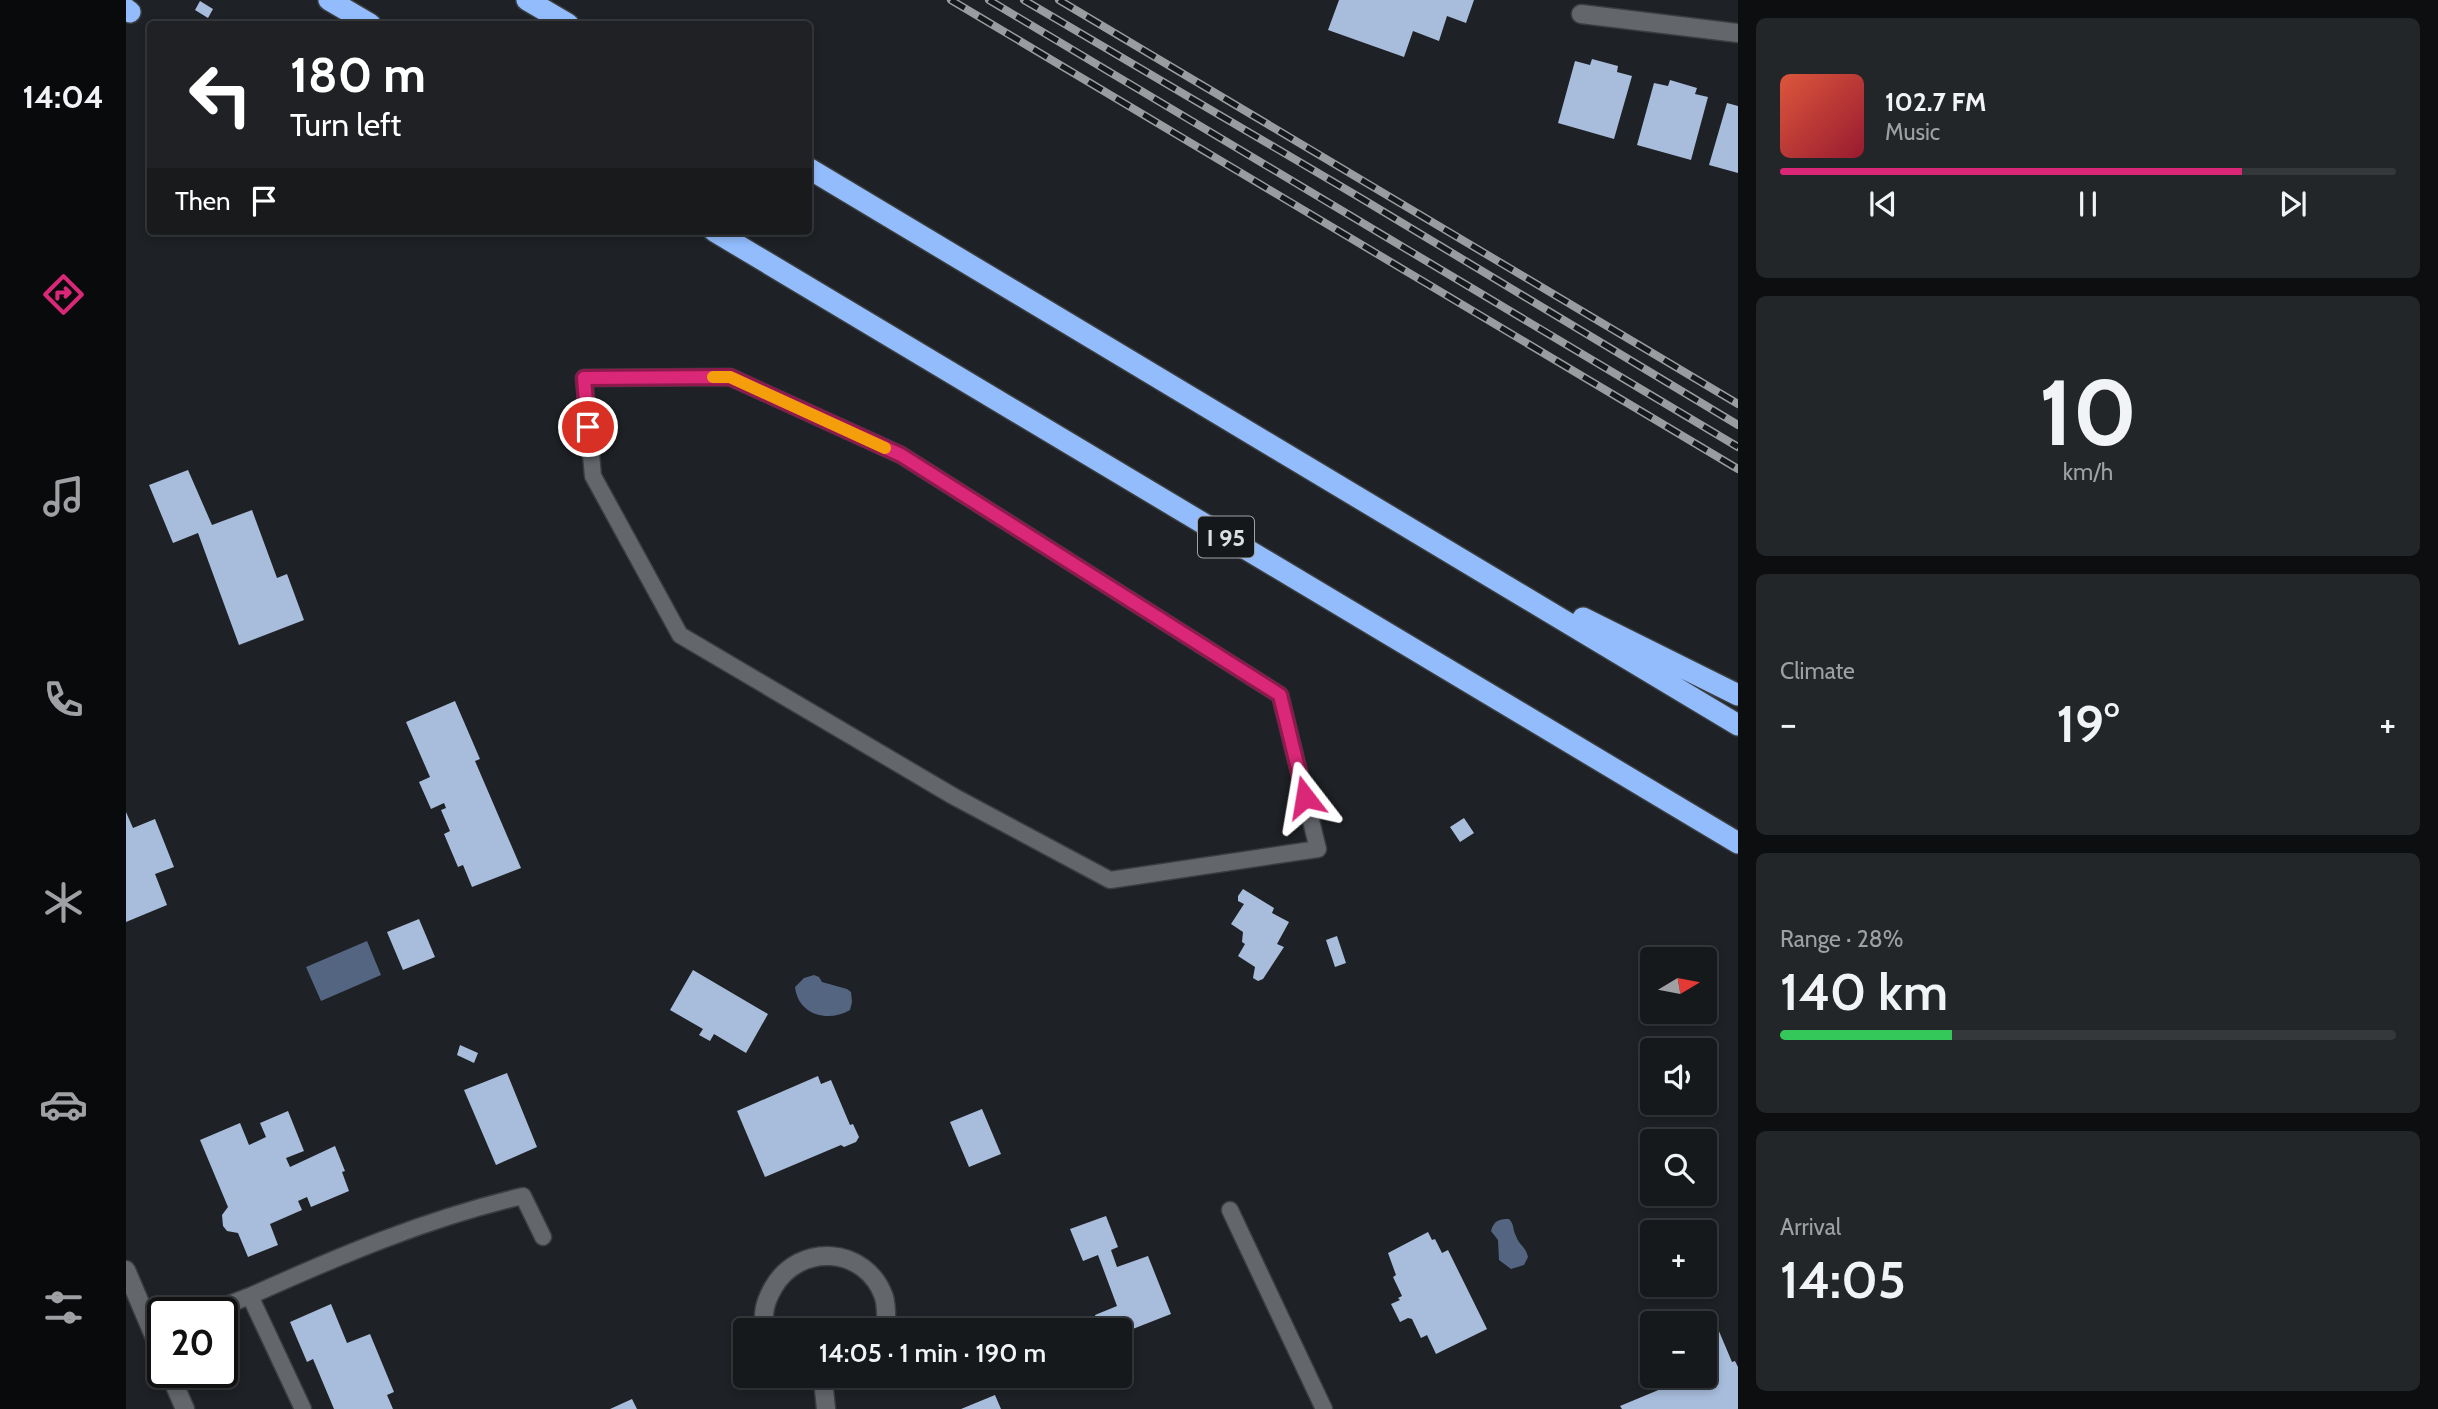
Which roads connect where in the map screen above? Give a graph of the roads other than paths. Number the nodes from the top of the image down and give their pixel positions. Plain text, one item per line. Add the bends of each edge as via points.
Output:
1 (329, 0) edge
2 (527, 0) edge
3 (1581, 14) dead end
4 (365, 21) edge
5 (563, 21) edge
6 (1738, 33) edge
7 (812, 170) edge
8 (721, 235) edge
9 (584, 378) joint
10 (1437, 545) junction
11 (1738, 695) edge
12 (1738, 725) edge
13 (1738, 844) edge
14 (1230, 1210) dead end
15 (543, 1237) dead end
16 (127, 1274) edge
17 (250, 1296) junction
18 (238, 1301) edge
19 (147, 1311) edge
20 (765, 1318) edge
21 (886, 1318) edge
22 (176, 1388) edge
23 (824, 1388) edge
24 (185, 1409) edge
25 (303, 1409) edge
26 (826, 1409) edge
27 (1324, 1409) edge

1 - 4 highway
2 - 5 highway
3 - 6 street
7 - 10 highway
8 - 13 highway, I 95
9 - 9 lane via 593,476 680,635 953,796 1110,880 1318,849 1280,695 901,455 730,377
10 - 11 highway
10 - 12 highway
14 - 27 lane
15 - 17 lane via 523,1196 448,1215
16 - 19 street
17 - 18 lane
17 - 25 lane
20 - 21 street via 765,1303 780,1275 815,1256 838,1256 857,1264 876,1281 885,1300
22 - 24 street
23 - 26 street

